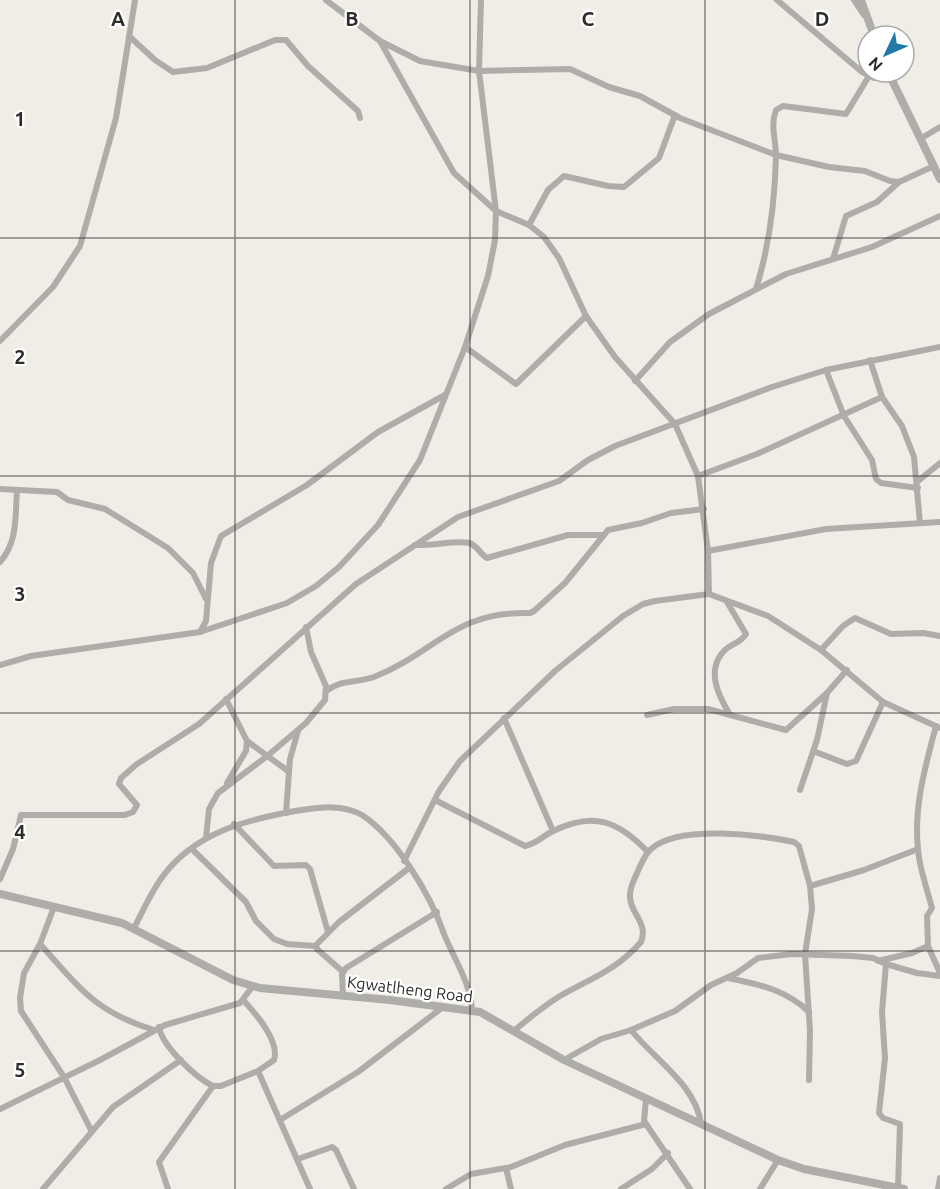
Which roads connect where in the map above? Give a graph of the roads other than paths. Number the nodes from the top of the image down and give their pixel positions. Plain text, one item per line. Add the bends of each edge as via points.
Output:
1 (135, 0) edge
2 (326, 0) edge
3 (481, 0) edge
4 (777, 0) edge
5 (854, 0) edge
6 (861, 0) edge
7 (869, 24) edge
8 (869, 24) edge
9 (129, 36) junction
10 (380, 41) junction
11 (856, 65) edge
12 (479, 71) junction
13 (864, 84) edge
14 (894, 84) edge
15 (675, 115) junction
16 (360, 118) dead end
17 (940, 127) edge
18 (920, 139) junction
19 (776, 155) junction
20 (934, 166) junction
21 (940, 179) edge
22 (899, 182) junction
23 (496, 211) junction
24 (940, 216) edge
25 (529, 225) junction
26 (833, 259) junction
27 (756, 289) junction
28 (586, 316) junction
29 (0, 341) edge
30 (465, 347) junction
31 (940, 347) edge
32 (870, 360) junction
33 (826, 370) junction
34 (635, 381) junction
35 (446, 394) junction
36 (882, 397) junction
37 (844, 416) junction
38 (675, 424) junction
39 (940, 463) edge
40 (698, 476) junction
41 (918, 484) junction
42 (0, 489) edge
43 (17, 491) junction
44 (704, 508) junction
45 (940, 522) edge
46 (920, 523) junction
47 (602, 535) junction
48 (415, 545) junction
49 (708, 551) junction
50 (0, 562) edge
51 (710, 594) junction
52 (727, 601) junction
53 (208, 602) junction
54 (306, 627) junction
55 (200, 632) junction
56 (940, 636) edge
57 (821, 650) junction
58 (0, 665) edge
59 (847, 670) junction
60 (326, 691) junction
61 (827, 693) junction
62 (226, 699) junction
63 (883, 702) junction
64 (729, 713) junction
65 (647, 715) dead end
66 (504, 718) junction
67 (938, 727) edge
68 (298, 730) junction
69 (247, 741) junction
70 (813, 751) junction
71 (266, 758) junction
72 (288, 771) junction
73 (226, 785) junction
74 (800, 790) dead end
75 (435, 800) junction
76 (286, 813) junction
77 (234, 824) junction
78 (554, 831) junction
79 (206, 838) junction
80 (192, 849) junction
81 (918, 849) junction
82 (648, 852) junction
83 (404, 861) junction
84 (409, 868) junction
85 (0, 879) edge
86 (810, 886) junction
87 (0, 894) edge
88 (940, 906) edge
89 (54, 907) junction
90 (932, 908) junction
91 (437, 912) junction
92 (134, 928) junction
93 (328, 932) junction
94 (40, 944) junction
95 (316, 946) junction
96 (928, 946) junction
97 (806, 954) junction
98 (877, 961) junction
99 (886, 964) junction
100 (342, 971) junction
101 (940, 974) edge
102 (727, 978) junction
103 (253, 986) junction
104 (342, 996) junction
105 (244, 1001) junction
106 (443, 1008) junction
107 (472, 1011) junction
108 (809, 1012) junction
109 (157, 1029) junction
110 (515, 1030) junction
111 (631, 1030) junction
112 (182, 1060) junction
113 (564, 1060) junction
114 (258, 1071) junction
115 (64, 1077) junction
116 (809, 1080) dead end
117 (213, 1086) junction
118 (646, 1099) junction
119 (0, 1109) edge
120 (280, 1120) junction
121 (646, 1124) junction
122 (701, 1124) junction
123 (91, 1131) junction
124 (668, 1153) junction
125 (298, 1159) junction
126 (778, 1160) junction
127 (506, 1168) junction
128 (940, 1178) edge
129 (895, 1188) edge
130 (43, 1189) edge
131 (168, 1189) edge
132 (310, 1189) edge
133 (354, 1189) edge
134 (446, 1189) edge
135 (512, 1189) edge
136 (621, 1189) edge
137 (690, 1189) edge
138 (760, 1189) edge
139 (938, 1189) edge

1 - 9 street
2 - 10 street
3 - 12 street
4 - 11 street
5 - 7 street
6 - 8 street
9 - 16 street via 173,72 207,68 275,40 286,40 308,66 358,111
9 - 29 street via 116,118 80,246 53,287
10 - 12 street via 420,61
10 - 23 street via 454,173
12 - 15 street via 570,69 640,96
12 - 23 street
13 - 19 street via 846,114 783,106 776,110 772,120
14 - 18 street
15 - 19 street
15 - 25 street via 659,158 624,187 564,176 548,190
17 - 18 street
18 - 20 street
19 - 22 street via 865,171
19 - 27 street via 770,225
20 - 21 street
20 - 22 street
22 - 26 street via 871,206 846,216
23 - 25 street
23 - 30 street via 488,276
24 - 26 street via 889,240
25 - 28 street via 544,237 559,258
26 - 27 street via 786,274
27 - 34 street via 687,327
28 - 30 street via 516,384
28 - 34 street
30 - 35 street
31 - 32 street
32 - 33 street
32 - 36 street
33 - 37 street
33 - 38 street
34 - 38 street
35 - 53 street via 378,432 265,511 227,530 215,546
35 - 55 street via 414,473 362,545 303,595
36 - 37 street
36 - 41 street via 902,426 914,457
37 - 40 street
37 - 41 street via 872,460 878,481
38 - 40 street
38 - 48 street via 615,446 559,481 458,517
39 - 41 street
40 - 44 street
41 - 46 street
42 - 43 street
43 - 50 street via 10,551
43 - 53 street via 57,492 68,500 105,509 125,520 182,560
44 - 47 street via 613,528
44 - 49 street
45 - 46 street
46 - 49 street via 826,529
47 - 48 street via 568,535 487,558 471,543
47 - 60 street via 565,583 530,613 497,613 457,627 375,676 340,682
48 - 54 street via 356,584
49 - 51 street
51 - 52 street
51 - 66 street via 655,601 632,610 555,670
52 - 57 street via 768,616
52 - 64 street via 746,634 724,651 714,676 718,695
53 - 55 street
54 - 60 street
54 - 62 street
55 - 58 street via 31,656
56 - 57 street via 891,634 855,618
57 - 59 street
59 - 61 street
59 - 63 street
60 - 68 street via 322,704
61 - 64 street via 786,730
61 - 70 street
62 - 69 street
62 - 85 street via 199,724 118,781 137,805 133,812 21,815 11,856
63 - 67 street
63 - 70 street via 856,761 847,764
64 - 65 street via 690,708
66 - 75 street via 460,761
66 - 78 street
67 - 81 street via 920,798
68 - 71 street
68 - 72 street
69 - 71 street
69 - 73 street via 246,751
70 - 74 street
71 - 72 street
71 - 73 street
72 - 76 street
73 - 79 street via 211,802
75 - 78 street via 525,846
75 - 83 street
76 - 77 street
76 - 83 street via 313,808 350,810 373,825
77 - 79 street
77 - 93 street via 274,867 298,864 310,869
78 - 82 street via 579,822 602,820 634,838
79 - 80 street
80 - 92 street via 162,878
80 - 95 street via 246,902 256,921 274,939
81 - 86 street
81 - 90 street
82 - 86 street via 659,844 690,835 760,835 794,842 802,852
82 - 110 street via 630,894 642,922 641,942 620,964 559,997
83 - 84 street
84 - 91 street
84 - 93 street
86 - 97 street via 812,909
87 - 89 street, Kgwatlheng Road
88 - 90 street
89 - 92 street, Kgwatlheng Road
89 - 94 street
90 - 96 street via 927,916
91 - 100 street
91 - 107 street via 469,992
92 - 103 street, Kgwatlheng Road
93 - 95 street
94 - 109 street via 99,1006 127,1022
94 - 115 street via 24,973 21,1011
95 - 100 street
96 - 98 street
96 - 101 street
97 - 98 street
97 - 102 street via 758,958
97 - 108 street
98 - 99 street
99 - 101 street via 918,973
99 - 129 street via 882,1012 885,1058 879,1113 900,1124
100 - 104 street
102 - 108 street via 774,989
102 - 111 street via 711,985 688,1004
103 - 104 street, Kgwatlheng Road
103 - 105 street
104 - 106 street, Kgwatlheng Road
105 - 109 street
105 - 114 street via 259,1017 276,1052 274,1060
106 - 107 street, Kgwatlheng Road
106 - 120 street via 358,1072
107 - 110 street, Kgwatlheng Road
108 - 116 street
109 - 112 street
109 - 115 street
110 - 113 street, Kgwatlheng Road
111 - 113 street via 601,1039
111 - 122 street via 691,1094
112 - 117 street
112 - 123 street via 122,1100
113 - 118 street, Kgwatlheng Road
114 - 117 street
114 - 120 street
115 - 119 street
115 - 123 street
117 - 131 street via 159,1162
118 - 121 street via 642,1117
118 - 122 street, Kgwatlheng Road
120 - 125 street
121 - 124 street
121 - 127 street via 565,1145
122 - 126 street, Kgwatlheng Road
123 - 130 street
124 - 136 street
124 - 137 street
125 - 132 street
125 - 133 street via 332,1147
126 - 129 street, Kgwatlheng Road
126 - 138 street
127 - 134 street via 471,1174
127 - 135 street
128 - 139 street

